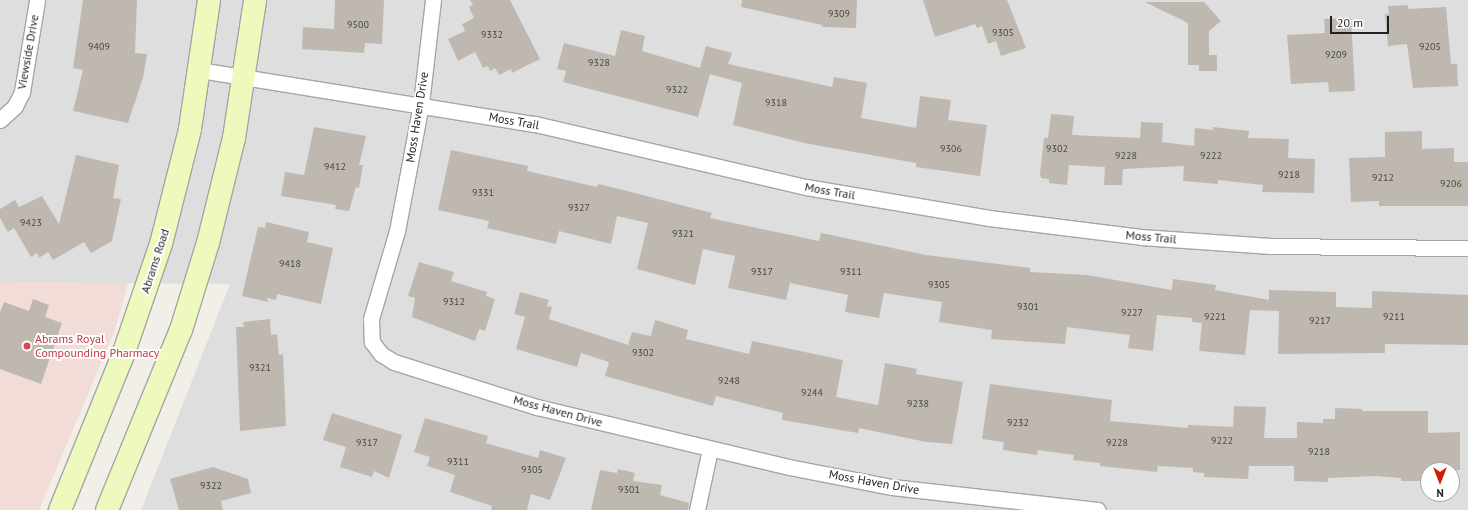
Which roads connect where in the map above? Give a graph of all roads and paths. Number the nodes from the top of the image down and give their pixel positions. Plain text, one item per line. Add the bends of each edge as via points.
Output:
1 (37, 0) edge
2 (209, 0) edge
3 (255, 0) edge
4 (433, 0) edge
5 (200, 70) junction
6 (245, 78) junction
7 (421, 104) junction
8 (0, 120) edge
9 (1468, 248) edge
10 (710, 449) junction
11 (60, 510) edge
12 (107, 510) edge
13 (697, 510) edge
14 (1098, 510) edge

1 - 8 street, Viewside Drive via 22,92 15,106
2 - 5 main road, Abrams Road
3 - 6 main road
4 - 7 street, Moss Haven Drive
5 - 6 street, Moss Trail
5 - 11 main road, Abrams Road via 183,161 161,244 124,352
6 - 7 street, Moss Trail
6 - 12 main road via 226,175 194,290
7 - 9 street, Moss Trail via 535,124 806,187 989,218 1141,237 1263,245
7 - 10 street, Moss Haven Drive via 397,231 370,319 372,342 381,354 394,362 537,407
10 - 13 street
10 - 14 street, Moss Haven Drive via 892,486

